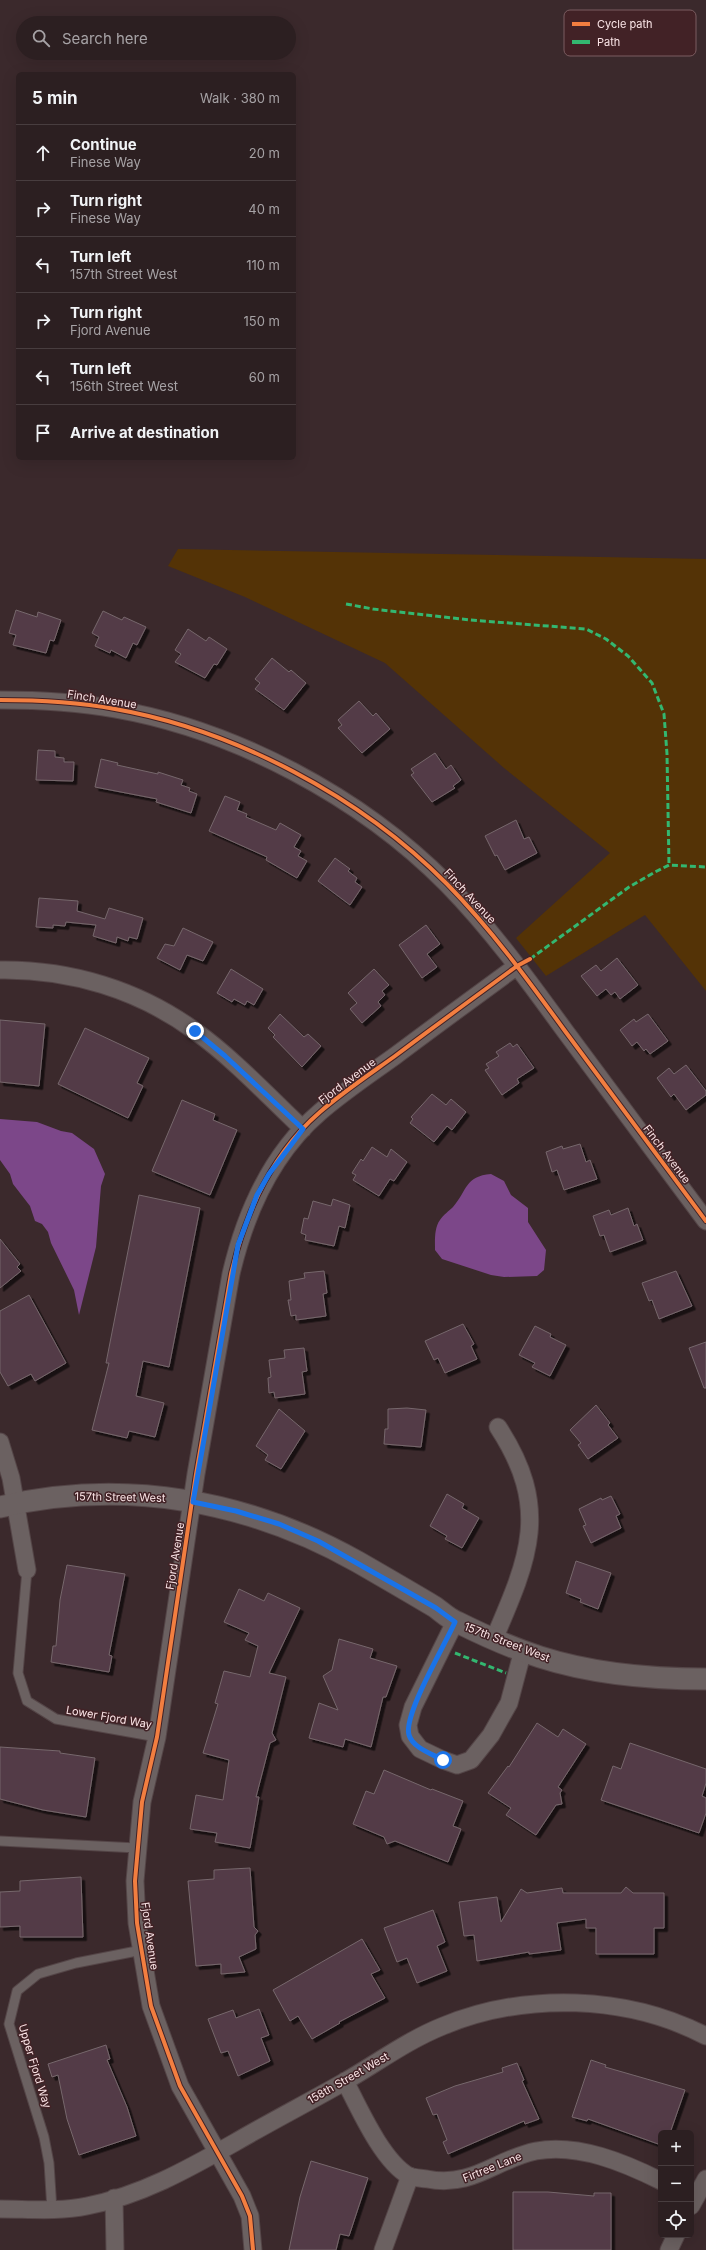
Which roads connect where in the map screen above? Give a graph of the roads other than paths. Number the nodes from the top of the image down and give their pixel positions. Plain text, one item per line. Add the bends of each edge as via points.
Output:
1 (0, 700) edge
2 (517, 966) junction
3 (0, 970) edge
4 (303, 1129) junction
5 (706, 1221) edge
6 (498, 1427) dead end
7 (0, 1442) edge
8 (193, 1502) junction
9 (8, 1505) edge
10 (27, 1570) joint
11 (455, 1622) junction
12 (494, 1639) junction
13 (523, 1650) junction
14 (706, 1679) edge
15 (157, 1737) junction
16 (0, 1841) edge
17 (137, 1848) junction
18 (142, 1950) junction
19 (706, 2036) edge
20 (345, 2081) junction
21 (216, 2153) junction
22 (410, 2176) junction
23 (706, 2179) edge
24 (658, 2180) edge
25 (694, 2197) edge
26 (114, 2198) junction
27 (0, 2209) edge
28 (52, 2210) junction
29 (675, 2238) edge
30 (114, 2250) edge
31 (253, 2250) edge
32 (383, 2250) edge
33 (669, 2250) edge

1 - 2 street, Finch Avenue via 60,701 117,709 205,734 271,761 320,786 422,860 486,926
2 - 4 street, Fjord Avenue via 341,1096
2 - 5 street, Finch Avenue
3 - 4 street via 62,974 116,989 154,1006 209,1042
4 - 8 street, Fjord Avenue via 272,1169 257,1195 238,1245
6 - 12 street via 519,1464 529,1503 530,1524 524,1566
7 - 9 street
8 - 9 street, 157th Street West via 144,1495 83,1495
8 - 11 street, 157th Street West via 279,1524 318,1541 436,1608
8 - 15 street, Fjord Avenue
9 - 10 street
10 - 15 lane, Lower Fjord Way via 18,1673 27,1701 56,1719
11 - 12 street, 157th Street West
11 - 13 street via 413,1707 408,1725 410,1736 420,1749 443,1760 457,1764 471,1760 487,1741 509,1703
12 - 13 street, 157th Street West
13 - 14 street, 157th Street West via 586,1669 629,1676
15 - 17 street, Fjord Avenue via 142,1802
16 - 17 lane
17 - 18 street, Fjord Avenue via 137,1923
18 - 21 street, Fjord Avenue via 151,2006 164,2046 180,2086
18 - 28 lane, Upper Fjord Way via 76,1963 38,1974 17,1992 9,2024 44,2137 49,2163
19 - 20 street, 158th Street West via 648,2013 609,2005 564,2003 519,2006 443,2026 403,2046
20 - 21 street, 158th Street West
20 - 22 street, Firtree Lane via 378,2142 397,2166
21 - 26 street, 158th Street West via 154,2185
21 - 31 street, Fjord Avenue via 242,2196 250,2216
22 - 24 street, Firtree Lane via 434,2181 457,2181 536,2151 558,2149 627,2164
22 - 32 street
23 - 25 street
26 - 28 street, 158th Street West via 88,2206
26 - 30 street
27 - 28 street, 158th Street West
29 - 33 street

